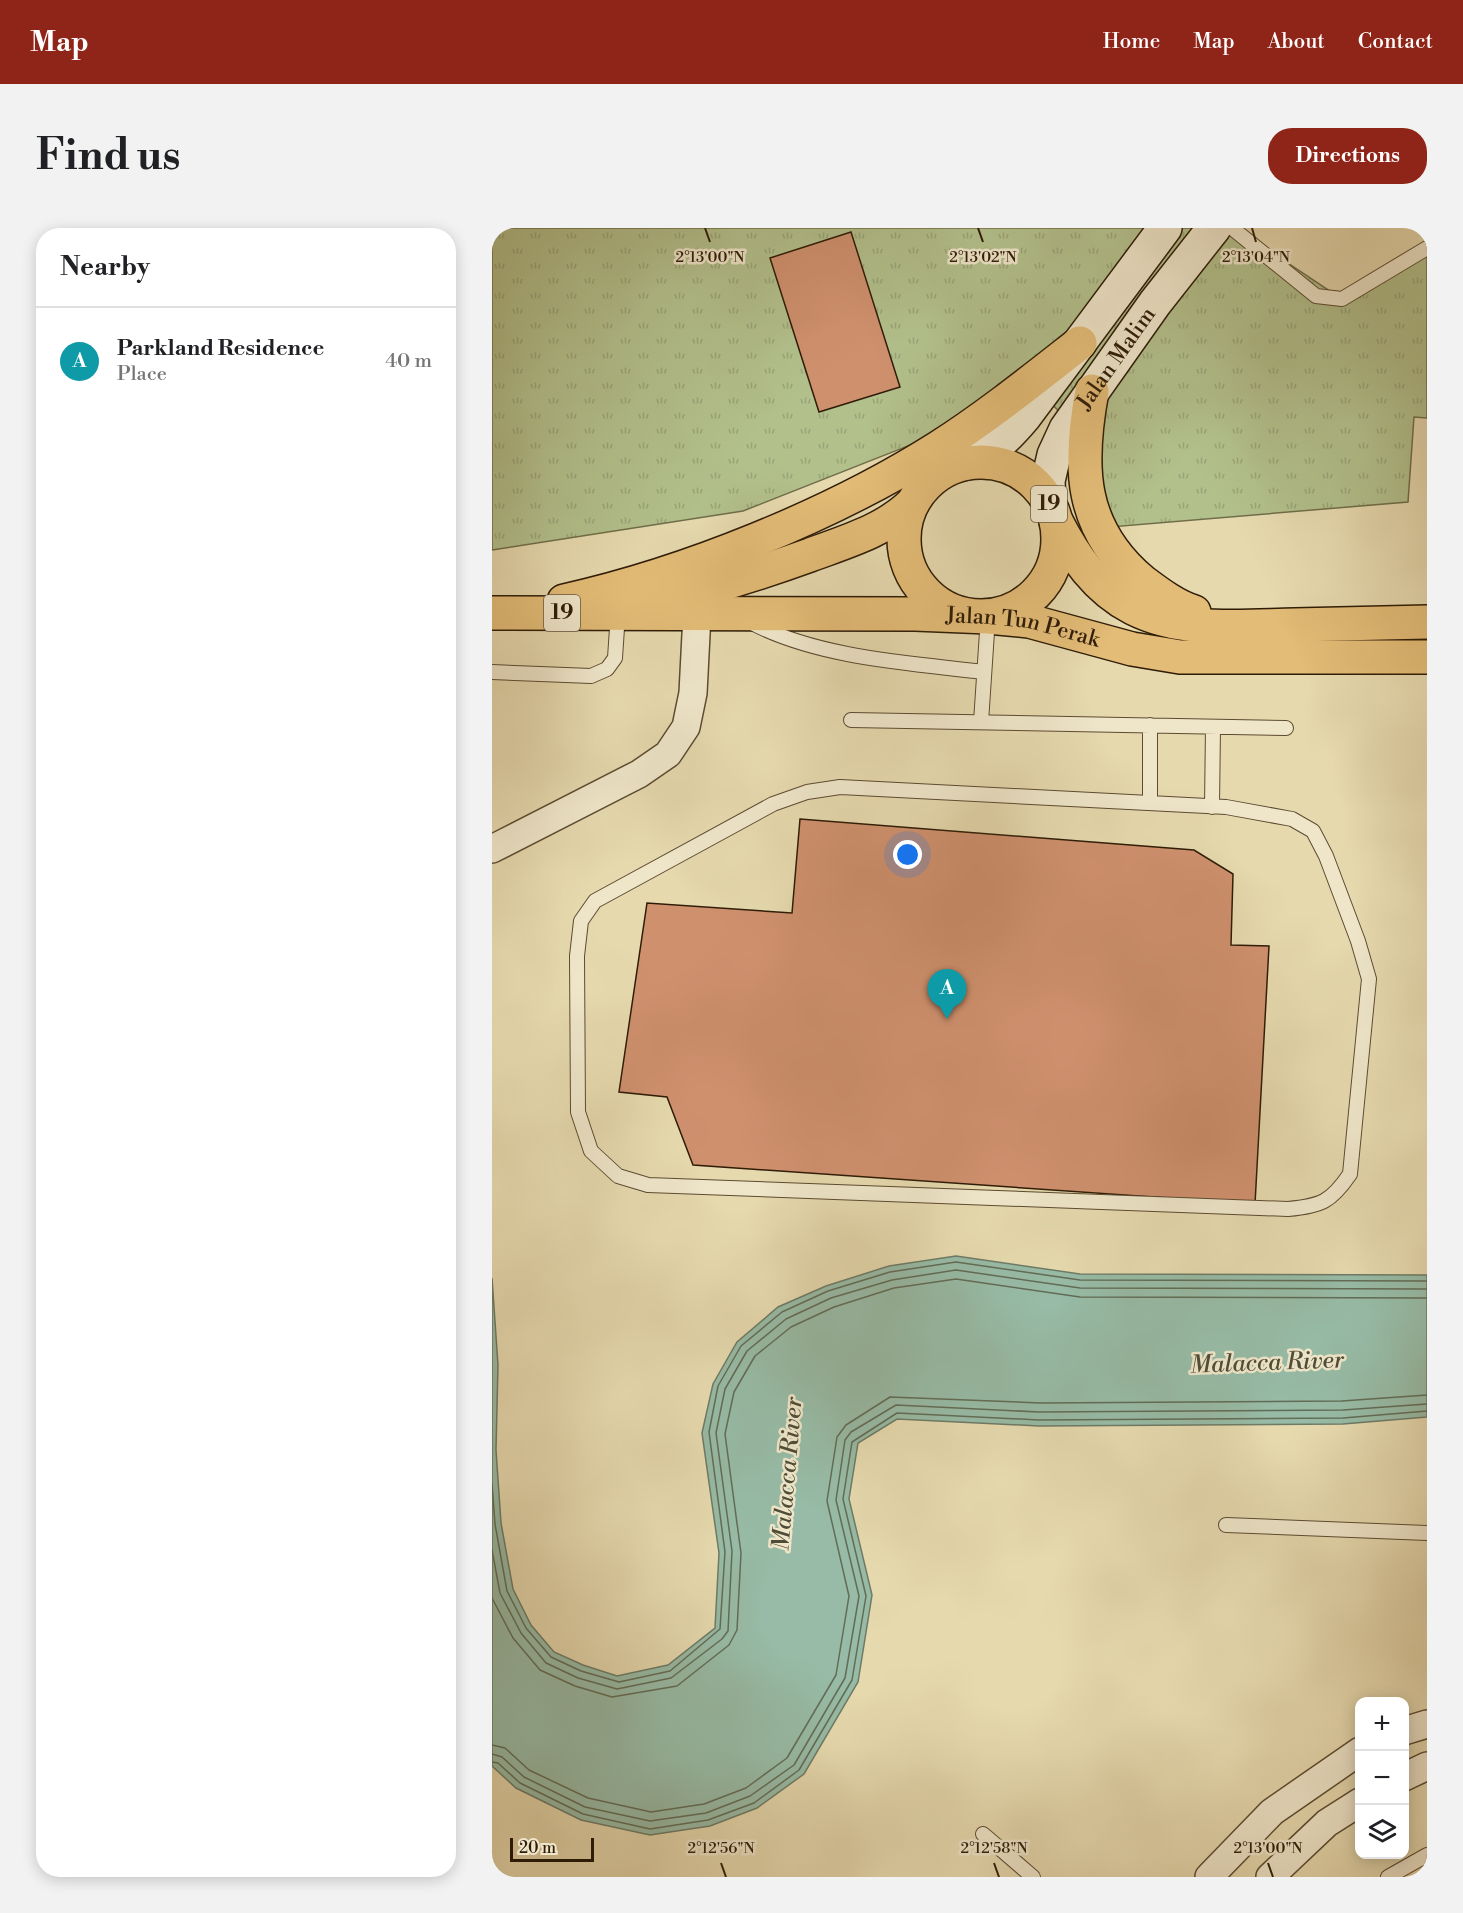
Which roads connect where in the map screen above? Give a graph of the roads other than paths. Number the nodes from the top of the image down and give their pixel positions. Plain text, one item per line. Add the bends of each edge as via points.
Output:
1 (1165, 228) edge
2 (1214, 228) edge
3 (1233, 228) edge
4 (1427, 248) edge
5 (1080, 343) junction
6 (1092, 391) junction
7 (967, 463) junction
8 (912, 504) junction
9 (1052, 511) junction
10 (500, 613) edge
11 (618, 613) junction
12 (697, 615) junction
13 (737, 615) junction
14 (988, 617) junction
15 (1427, 622) edge
16 (1239, 626) junction
17 (1427, 657) edge
18 (492, 672) edge
19 (984, 672) junction
20 (851, 720) dead end
21 (981, 722) junction
22 (1150, 726) junction
23 (1213, 727) junction
24 (1286, 728) dead end
25 (1150, 803) junction
26 (1212, 807) junction
27 (492, 849) edge
28 (1226, 1525) dead end
29 (1427, 1533) edge
30 (1427, 1724) edge
31 (1409, 1729) edge
32 (1355, 1754) edge
33 (1427, 1766) edge
34 (1409, 1775) edge
35 (1355, 1805) edge
36 (983, 1834) dead end
37 (1427, 1855) edge
38 (1033, 1877) edge
39 (1209, 1877) edge
40 (1270, 1877) edge
41 (1388, 1877) edge

1 - 5 main road, Jalan Malim / 19
2 - 6 main road, Jalan Malim / 19
3 - 4 lane via 1316,296 1329,299 1342,299
5 - 7 main road, Jalan Malim / 19 via 1001,443
5 - 10 main road via 998,408 868,488 691,564 600,593
6 - 9 main road, Jalan Malim / 19 via 1054,455 1048,481
6 - 16 main road via 1083,438 1086,484 1098,528 1122,564 1155,592 1185,610
7 - 8 main road, 19 via 944,471 926,485
7 - 9 main road, 19 via 1010,467 1026,477
8 - 11 main road, Jalan Tun Perak / 19 via 875,530 842,543 702,591
8 - 14 main road, 19 via 904,528 904,552 912,575 945,608
9 - 14 main road, 19 via 1058,536 1055,561 1045,583 1032,598 1009,612
9 - 16 main road via 1072,552 1093,579 1133,608 1200,625
10 - 11 main road, Jalan Tun Perak / 19
11 - 12 main road, Jalan Tun Perak / 19
11 - 18 lane via 615,658 607,669 591,676
12 - 13 main road, Jalan Tun Perak / 19
12 - 27 street via 689,716 668,754 639,774
13 - 14 main road, Jalan Tun Perak / 19
13 - 19 lane via 778,637 807,646
14 - 17 main road, Jalan Tun Perak via 1029,621 1132,649 1180,657
14 - 19 lane
15 - 16 main road
19 - 21 lane
20 - 21 lane
21 - 22 lane
22 - 23 lane
22 - 25 lane
23 - 24 lane
23 - 26 lane
25 - 26 lane
25 - 26 lane via 840,787 807,792 773,804 595,901 581,921 577,956 578,1112 591,1151 618,1176 648,1185 1288,1209 1316,1206 1336,1195 1350,1174 1368,979 1358,941 1313,831 1292,819
28 - 29 lane
30 - 31 street
32 - 39 street via 1272,1812
33 - 34 street
35 - 40 street via 1326,1823
36 - 38 lane
37 - 41 lane

